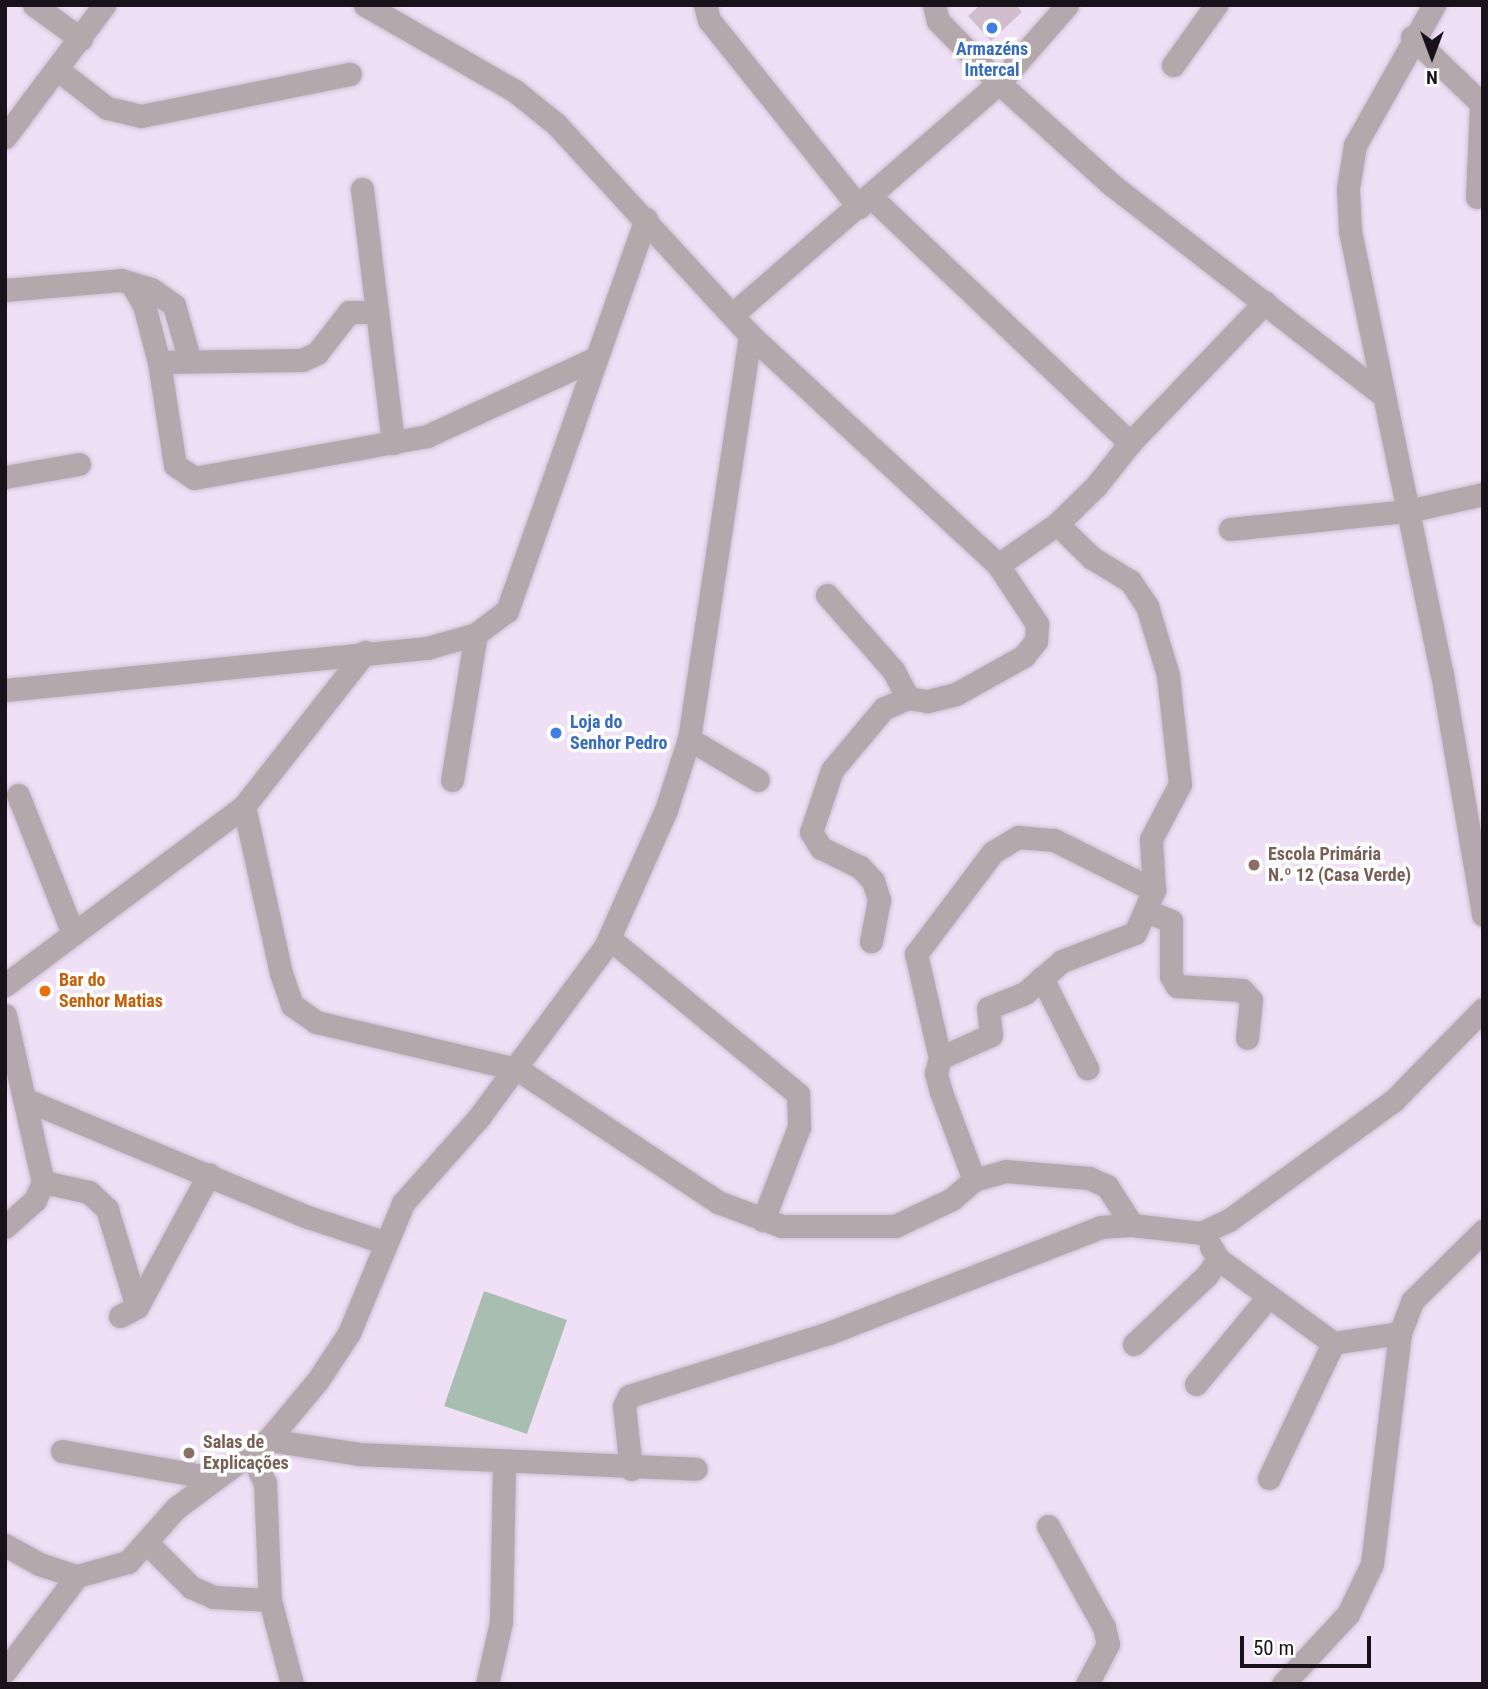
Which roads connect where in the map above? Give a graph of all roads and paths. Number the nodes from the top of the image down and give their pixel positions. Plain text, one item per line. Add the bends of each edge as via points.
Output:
1 (34, 5) edge
2 (104, 5) edge
3 (365, 5) edge
4 (705, 5) edge
5 (934, 5) edge
6 (1067, 5) edge
7 (1216, 5) edge
8 (1434, 5) edge
9 (1412, 37) junction
10 (81, 39) junction
11 (1173, 65) dead end
12 (58, 70) junction
13 (350, 74) dead end
14 (999, 83) junction
15 (1482, 105) edge
16 (5, 137) edge
17 (362, 189) dead end
18 (1477, 197) dead end
19 (865, 201) junction
20 (646, 219) junction
21 (134, 288) junction
22 (5, 290) edge
23 (1265, 302) junction
24 (376, 312) junction
25 (733, 314) junction
26 (750, 335) junction
27 (189, 358) junction
28 (596, 358) junction
29 (159, 362) junction
30 (1383, 395) junction
31 (393, 443) junction
32 (1130, 443) junction
33 (79, 464) dead end
34 (5, 477) edge
35 (1483, 494) edge
36 (1408, 511) junction
37 (1057, 524) junction
38 (1230, 529) dead end
39 (998, 565) junction
40 (827, 595) dead end
41 (476, 634) junction
42 (365, 652) junction
43 (5, 690) edge
44 (908, 698) junction
45 (689, 739) junction
46 (452, 780) dead end
47 (758, 780) dead end
48 (18, 794) dead end
49 (244, 806) junction
50 (1151, 901) junction
51 (1483, 915) edge
52 (73, 933) junction
53 (610, 939) junction
54 (871, 941) dead end
55 (1042, 978) junction
56 (5, 985) edge
57 (1483, 1009) edge
58 (5, 1015) edge
59 (1247, 1038) dead end
60 (940, 1058) junction
61 (1087, 1068) dead end
62 (517, 1069) junction
63 (24, 1099) junction
64 (209, 1174) junction
65 (974, 1180) junction
66 (43, 1182) junction
67 (764, 1220) junction
68 (1132, 1225) junction
69 (5, 1227) edge
70 (1483, 1231) edge
71 (1201, 1233) junction
72 (386, 1243) junction
73 (1218, 1259) junction
74 (1268, 1297) junction
75 (1400, 1333) junction
76 (1333, 1343) junction
77 (1133, 1345) dead end
78 (1196, 1384) dead end
79 (259, 1445) junction
80 (62, 1451) dead end
81 (504, 1461) junction
82 (631, 1469) junction
83 (696, 1469) dead end
84 (213, 1478) junction
85 (1269, 1478) dead end
86 (1048, 1526) dead end
87 (5, 1545) edge
88 (148, 1545) junction
89 (77, 1576) junction
90 (270, 1600) junction
91 (5, 1671) edge
92 (292, 1684) edge
93 (487, 1684) edge
94 (1087, 1684) edge
95 (1283, 1684) edge

1 - 10 street
2 - 10 street
3 - 20 street via 515,92 556,124
4 - 19 street via 709,20
5 - 14 street via 938,21
6 - 14 street
7 - 11 street
8 - 9 street
9 - 15 street
9 - 30 street via 1354,145 1348,188 1350,231
10 - 12 street
12 - 13 street via 107,108 141,116
12 - 16 street
14 - 19 street
14 - 23 street via 1112,185
15 - 18 street
17 - 24 street
19 - 25 street
19 - 32 street
20 - 25 street
20 - 28 street
21 - 22 street via 121,280 101,280
21 - 27 street via 151,289 174,305
21 - 29 street via 144,305
23 - 30 street
23 - 32 street
24 - 27 street via 349,312 317,353 302,360
24 - 31 street
25 - 26 street
26 - 39 street
26 - 45 street
27 - 29 street
28 - 31 street via 451,427
28 - 41 street via 507,611
29 - 31 street via 175,465 182,474 194,478
30 - 36 street
32 - 37 street
33 - 34 street
35 - 36 street
36 - 38 street
36 - 51 street
37 - 39 street
37 - 50 street via 1092,558 1130,581 1159,638 1176,727 1180,784 1151,839
39 - 44 street via 1037,624 1036,641 1024,656 956,694 927,701
40 - 44 street via 893,670
41 - 42 street via 427,648
41 - 46 street
42 - 43 street
42 - 49 street
44 - 54 street via 884,708 840,756 813,818 811,832 821,848 860,867 873,881 879,900
45 - 47 street
45 - 53 street via 666,810
48 - 52 street
49 - 52 street
49 - 62 street via 292,1005 316,1021
50 - 55 street via 1135,933 1062,961
50 - 59 street via 1171,922 1171,976 1177,986 1241,990 1251,1000
50 - 60 street via 1054,840 1018,836 993,852 916,954
52 - 56 street
53 - 62 street
53 - 67 street via 798,1094 799,1127
55 - 60 street via 1025,992 988,1008 992,1035
55 - 61 street
57 - 71 street via 1394,1100 1293,1176
58 - 63 street
60 - 65 street via 936,1073 941,1092
62 - 67 street via 718,1202
62 - 72 street via 403,1203
63 - 64 street
63 - 66 street
64 - 66 street via 128,1312 107,1209 89,1192
64 - 72 street
65 - 67 street via 943,1203 876,1230 797,1229
65 - 68 street via 1005,1171 1089,1178 1107,1186
66 - 69 street via 35,1200
68 - 71 street
68 - 82 street via 1101,1227 1046,1245 841,1328 629,1396 624,1406
70 - 75 street via 1412,1301
71 - 73 street
72 - 79 street via 349,1333 318,1380
73 - 74 street
73 - 77 street
74 - 76 street
74 - 78 street
75 - 76 street
75 - 95 street via 1372,1564 1348,1614
76 - 85 street
79 - 81 street
79 - 84 street
79 - 90 street
80 - 84 street
81 - 82 street
81 - 93 street via 501,1622
82 - 83 street
84 - 88 street via 176,1508
86 - 94 street via 1108,1644
87 - 89 street via 39,1564
88 - 89 street via 128,1562
88 - 90 street via 191,1587 213,1597
89 - 91 street
90 - 92 street

